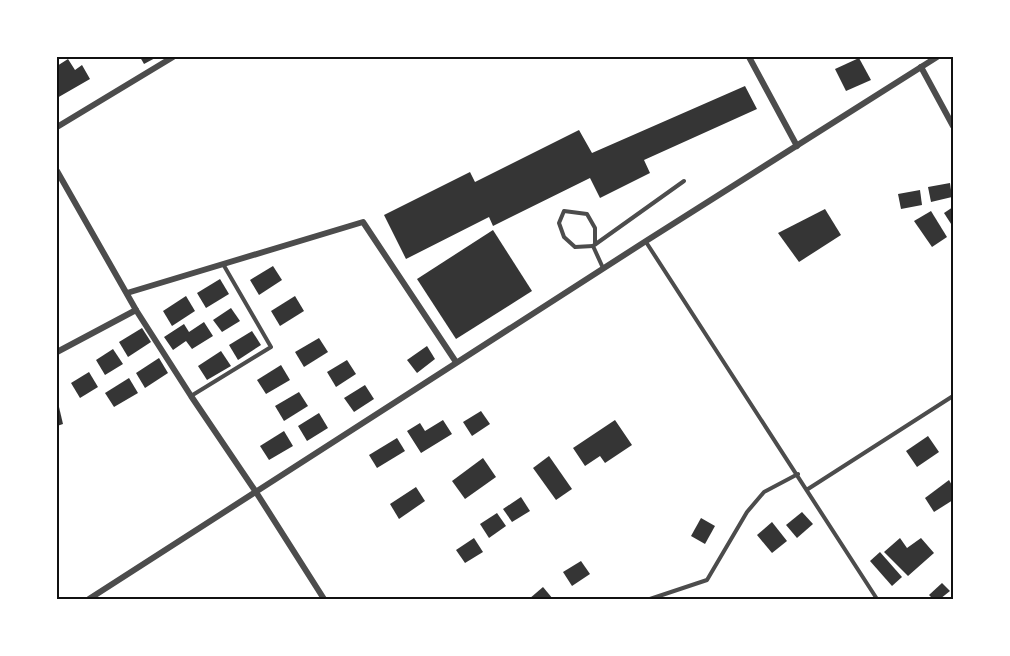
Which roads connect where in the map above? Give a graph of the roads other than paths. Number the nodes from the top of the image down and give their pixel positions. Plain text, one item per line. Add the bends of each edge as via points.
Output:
1 (173, 57) edge
2 (749, 57) edge
3 (937, 57) edge
4 (921, 68) junction
5 (953, 126) edge
6 (57, 127) edge
7 (796, 147) junction
8 (57, 171) edge
9 (684, 181) dead end
10 (646, 240) junction
11 (594, 245) junction
12 (223, 264) junction
13 (603, 268) junction
14 (127, 293) junction
15 (136, 310) junction
16 (57, 352) edge
17 (456, 363) junction
18 (191, 396) junction
19 (953, 396) edge
20 (798, 474) junction
21 (808, 489) junction
22 (256, 492) junction
23 (89, 599) edge
24 (324, 599) edge
25 (650, 599) edge
26 (877, 599) edge

1 - 6 street
2 - 7 street
3 - 4 street
4 - 5 street
4 - 7 street
7 - 10 street
8 - 14 street
9 - 11 lane
10 - 13 street
10 - 20 lane
11 - 11 lane via 575,248 564,237 559,223 564,211 587,214 595,228
11 - 13 lane
12 - 14 street
12 - 17 street via 363,222
12 - 18 lane via 271,347
13 - 17 street
14 - 15 street
15 - 16 street
15 - 18 street
17 - 22 street
18 - 22 street
19 - 21 lane
20 - 21 lane
20 - 25 lane via 764,492 747,512 706,580
21 - 26 lane
22 - 23 street
22 - 24 street

